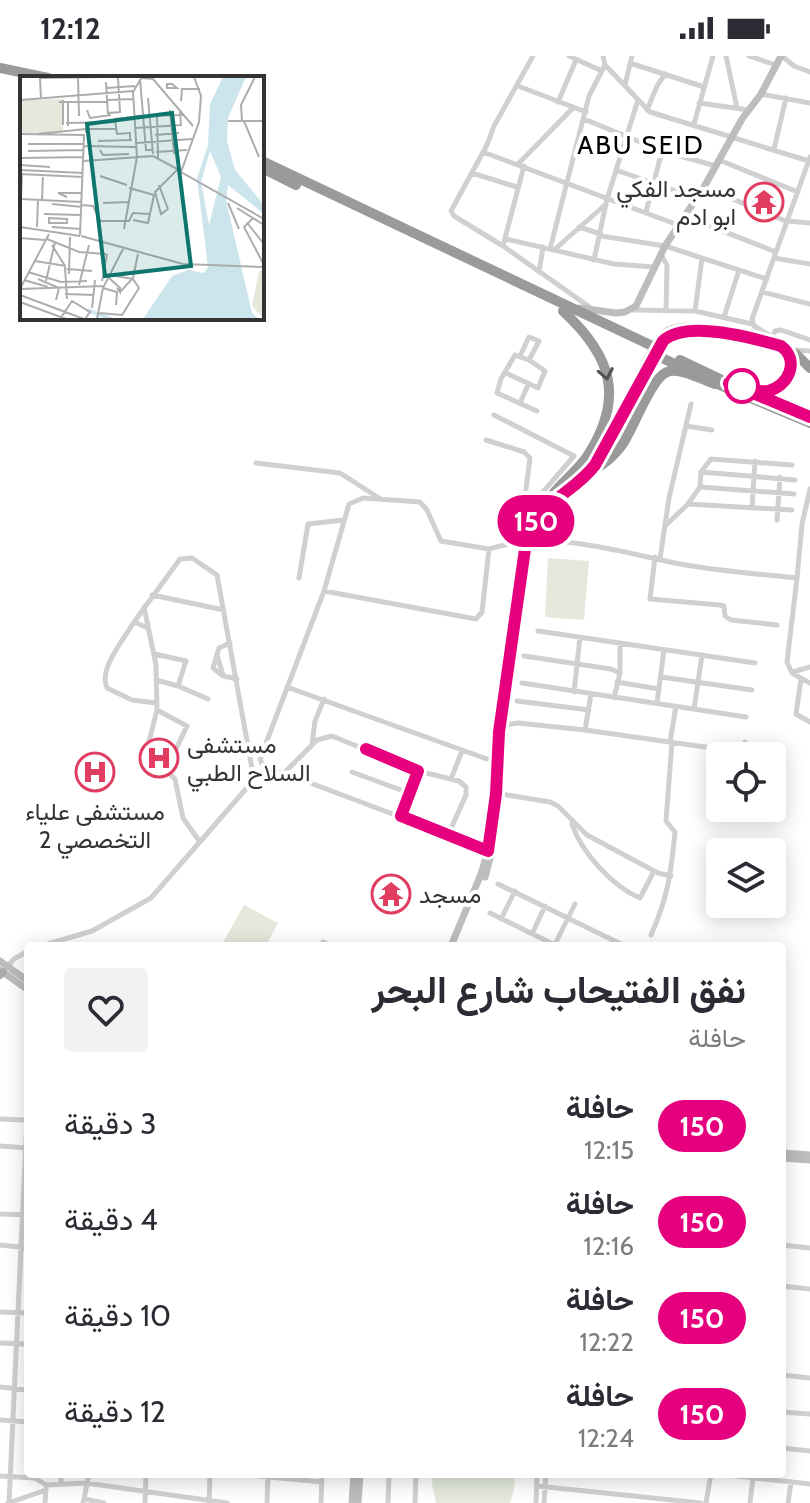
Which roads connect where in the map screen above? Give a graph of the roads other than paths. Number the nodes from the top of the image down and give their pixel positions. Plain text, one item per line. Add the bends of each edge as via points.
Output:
1 (533, 56) edge
2 (569, 56) edge
3 (603, 56) edge
4 (713, 56) edge
5 (726, 56) edge
6 (749, 56) edge
7 (781, 56) edge
8 (576, 60) junction
9 (631, 60) edge
10 (776, 65) junction
11 (0, 68) edge
12 (604, 68) junction
13 (810, 72) edge
14 (0, 74) edge
15 (665, 74) junction
16 (38, 76) edge
17 (20, 79) edge
18 (518, 86) junction
19 (624, 86) junction
20 (704, 87) junction
21 (761, 94) junction
22 (786, 98) junction
23 (638, 99) junction
24 (558, 102) junction
25 (699, 103) junction
26 (810, 103) edge
27 (573, 108) junction
28 (737, 108) junction
29 (647, 110) junction
30 (749, 110) junction
31 (586, 112) junction
32 (584, 119) junction
33 (694, 124) junction
34 (626, 137) junction
35 (731, 137) junction
36 (774, 149) junction
37 (662, 151) junction
38 (483, 152) junction
39 (809, 159) edge
40 (264, 162) edge
41 (718, 163) junction
42 (521, 165) junction
43 (264, 169) edge
44 (616, 170) junction
45 (472, 173) junction
46 (567, 183) junction
47 (653, 184) junction
48 (517, 187) junction
49 (704, 187) junction
50 (798, 192) junction
51 (696, 198) junction
52 (607, 201) junction
53 (646, 212) junction
54 (684, 216) junction
55 (788, 221) junction
56 (810, 223) edge
57 (678, 225) junction
58 (579, 227) junction
59 (601, 235) junction
60 (504, 242) junction
61 (665, 246) junction
62 (543, 247) junction
63 (552, 249) junction
64 (660, 254) junction
65 (775, 255) junction
66 (702, 258) junction
67 (594, 260) junction
68 (810, 264) edge
69 (654, 267) junction
70 (739, 270) junction
71 (539, 272) junction
72 (767, 279) junction
73 (762, 292) junction
74 (810, 304) edge
75 (566, 309) junction
76 (632, 310) junction
77 (666, 310) junction
78 (596, 311) junction
79 (695, 311) junction
80 (724, 317) junction
81 (752, 324) junction
82 (776, 339) junction
83 (810, 340) edge
84 (810, 351) edge
85 (659, 353) junction
86 (793, 353) junction
87 (520, 356) junction
88 (529, 360) junction
89 (810, 368) edge
90 (506, 373) junction
91 (729, 383) junction
92 (715, 384) junction
93 (528, 385) junction
94 (520, 403) junction
95 (691, 404) dead end
96 (537, 411) dead end
97 (494, 415) dead end
98 (810, 417) edge
99 (810, 423) edge
100 (686, 426) junction
101 (712, 430) dead end
102 (486, 440) dead end
103 (755, 461) junction
104 (256, 463) dead end
105 (792, 465) dead end
106 (701, 472) junction
107 (588, 474) junction
108 (753, 477) junction
109 (780, 477) junction
110 (795, 480) dead end
111 (700, 487) junction
112 (810, 489) edge
113 (753, 492) junction
114 (779, 494) junction
115 (794, 494) dead end
116 (552, 495) junction
117 (380, 498) junction
118 (688, 504) junction
119 (752, 508) junction
120 (777, 509) junction
121 (792, 510) dead end
122 (523, 515) junction
123 (343, 520) junction
124 (777, 520) dead end
125 (665, 526) junction
126 (528, 542) junction
127 (512, 544) junction
128 (489, 549) junction
129 (657, 558) junction
130 (299, 578) dead end
131 (797, 578) junction
132 (324, 591) junction
133 (152, 595) junction
134 (144, 607) junction
135 (224, 610) junction
136 (134, 622) junction
137 (777, 625) dead end
138 (148, 628) junction
139 (538, 631) dead end
140 (580, 637) junction
141 (230, 643) junction
142 (620, 643) junction
143 (664, 650) junction
144 (155, 654) junction
145 (702, 655) junction
146 (524, 656) dead end
147 (755, 663) dead end
148 (577, 664) junction
149 (810, 667) edge
150 (620, 673) junction
151 (792, 673) junction
152 (661, 677) junction
153 (237, 679) junction
154 (801, 679) junction
155 (156, 680) junction
156 (617, 682) junction
157 (698, 682) junction
158 (522, 683) dead end
159 (810, 683) edge
160 (637, 685) junction
161 (178, 686) junction
162 (287, 687) junction
163 (659, 689) junction
164 (752, 690) dead end
165 (574, 692) junction
166 (591, 694) junction
167 (614, 698) junction
168 (208, 699) dead end
169 (324, 699) junction
170 (635, 700) junction
171 (517, 701) dead end
172 (657, 703) junction
173 (676, 706) junction
174 (156, 707) junction
175 (694, 709) junction
176 (589, 710) junction
177 (746, 717) dead end
178 (810, 722) edge
179 (505, 725) junction
180 (585, 730) junction
181 (671, 742) junction
182 (311, 747) junction
183 (706, 747) edge
184 (462, 750) junction
185 (487, 759) dead end
186 (166, 771) junction
187 (418, 771) junction
188 (352, 772) dead end
189 (284, 773) junction
190 (451, 779) junction
191 (409, 793) junction
192 (501, 794) junction
193 (401, 816) junction
194 (571, 820) junction
195 (448, 835) junction
196 (200, 842) junction
197 (490, 851) junction
198 (654, 871) junction
199 (671, 876) junction
200 (498, 884) dead end
201 (515, 891) junction
202 (575, 904) dead end
203 (545, 906) junction
204 (490, 913) dead end
205 (568, 917) junction
206 (501, 919) junction
207 (532, 934) junction
208 (651, 935) dead end
209 (55, 942) edge
210 (455, 942) edge
211 (547, 942) edge
212 (557, 942) edge
213 (617, 942) edge
214 (24, 953) edge
215 (0, 961) edge
216 (3, 971) edge
217 (24, 979) edge
218 (24, 987) edge
219 (0, 1119) edge
220 (24, 1120) edge
221 (0, 1146) edge
222 (24, 1148) edge
223 (786, 1156) edge
224 (810, 1157) edge
225 (0, 1214) edge
226 (24, 1215) edge
227 (0, 1245) edge
228 (786, 1245) edge
229 (24, 1248) edge
230 (810, 1248) edge
231 (24, 1261) edge
232 (786, 1286) edge
233 (810, 1289) edge
234 (0, 1312) edge
235 (20, 1313) junction
236 (24, 1313) edge
237 (0, 1343) edge
238 (18, 1344) junction
239 (24, 1344) edge
240 (786, 1375) edge
241 (810, 1378) edge
242 (0, 1387) edge
243 (15, 1389) junction
244 (24, 1390) edge
245 (786, 1412) edge
246 (810, 1414) edge
247 (0, 1420) edge
248 (14, 1421) junction
249 (24, 1422) edge
250 (786, 1448) edge
251 (810, 1451) edge
252 (0, 1476) edge
253 (10, 1476) junction
254 (24, 1476) edge
255 (38, 1478) edge
256 (61, 1478) edge
257 (88, 1478) edge
258 (146, 1478) edge
259 (210, 1478) edge
260 (268, 1478) edge
261 (286, 1478) edge
262 (322, 1478) edge
263 (356, 1478) edge
264 (357, 1478) edge
265 (389, 1478) edge
266 (416, 1478) edge
267 (537, 1478) edge
268 (546, 1478) edge
269 (710, 1478) edge
270 (753, 1478) edge
271 (774, 1478) edge
272 (322, 1482) junction
273 (791, 1482) junction
274 (86, 1483) junction
275 (61, 1484) junction
276 (810, 1484) edge
277 (537, 1486) junction
278 (545, 1487) junction
279 (46, 1488) junction
280 (145, 1493) junction
281 (615, 1494) junction
282 (84, 1501) edge
283 (196, 1501) edge
284 (208, 1502) edge
285 (689, 1502) edge
286 (8, 1503) edge
287 (45, 1503) edge
288 (104, 1503) edge
289 (145, 1503) edge
290 (227, 1503) edge
291 (267, 1503) edge
292 (321, 1503) edge
293 (352, 1503) edge
294 (358, 1503) edge
295 (388, 1503) edge
296 (415, 1503) edge
297 (536, 1503) edge
298 (544, 1503) edge
299 (614, 1503) edge
300 (704, 1503) edge
301 (750, 1503) edge
302 (788, 1503) edge

1 - 18 street
2 - 8 street
3 - 12 street
4 - 20 street
5 - 28 street
6 - 10 street
7 - 10 main road
7 - 13 street
8 - 12 street
8 - 24 street
9 - 15 street
9 - 19 street
10 - 21 main road
11 - 16 highway
12 - 19 street
12 - 31 street
14 - 17 highway
15 - 20 street
15 - 29 street
18 - 24 street
18 - 38 street
19 - 23 street
20 - 25 street
21 - 22 street
21 - 30 main road
22 - 26 street
22 - 36 street
23 - 29 street
23 - 34 street
24 - 27 street
25 - 28 street
25 - 33 street
27 - 31 street
27 - 42 street
28 - 30 street
29 - 33 street
30 - 35 main road
31 - 32 street
32 - 34 street
32 - 46 street
33 - 35 street
34 - 37 street
34 - 44 street
35 - 36 street
35 - 41 main road
36 - 39 street
37 - 41 street
37 - 47 street
38 - 42 street
38 - 45 street
39 - 50 street
40 - 75 highway
41 - 49 main road
41 - 50 street
42 - 46 street
42 - 48 street
43 - 75 highway
44 - 47 street
44 - 52 street
45 - 48 street
45 - 60 street via 452,213
46 - 52 street
46 - 63 street
47 - 51 street
47 - 53 street
48 - 60 street
49 - 51 main road
49 - 55 street
50 - 55 street
51 - 54 main road
52 - 53 street
52 - 58 street
52 - 59 street
53 - 57 street
54 - 57 main road
54 - 65 street
55 - 56 street
55 - 65 street
57 - 61 main road
58 - 59 street
58 - 63 street
59 - 61 street
59 - 67 street
60 - 62 street
60 - 71 street
61 - 64 main road
61 - 66 street
62 - 63 street
62 - 71 street
63 - 67 street
64 - 69 main road
64 - 77 street via 667,265
65 - 68 street
65 - 72 street
66 - 70 street
66 - 79 street
67 - 69 street
69 - 76 main road
70 - 72 street
70 - 80 street
71 - 78 street
72 - 73 street
73 - 74 street
73 - 81 street
75 - 78 main road
75 - 85 highway, bridge
75 -> 116 highway via 602,357 609,395 596,441
76 - 77 street
76 - 78 main road
77 - 79 street
79 - 80 street
80 - 81 street
81 - 82 street
82 - 83 street via 775,331 781,330
82 - 86 main road
82 - 116 main road via 695,325 667,331 655,343 599,451
84 - 86 street
85 - 91 highway
85 - 92 highway
86 - 89 highway
86 - 91 highway via 790,373 774,388 762,391
86 - 107 main road via 726,334 693,330 668,336
87 - 88 street
87 - 88 street via 529,337 539,341
87 - 90 street via 515,355
88 - 93 street via 545,371 538,388
90 - 93 street
90 - 94 street via 497,393
91 - 98 highway
92 - 99 highway
92 - 107 highway via 675,371 664,374 624,443
93 - 94 street
94 - 96 street
95 - 100 street
97 - 122 street via 574,456
100 - 101 street
100 - 125 street
102 - 122 street via 530,458
103 - 105 street
103 - 106 street via 711,459
103 - 108 street
104 - 117 street via 340,473
106 - 108 street
106 - 111 street
107 - 126 main road via 543,512
108 - 109 street
108 - 113 street
109 - 110 street
109 - 114 street
111 - 113 street
111 - 118 street
112 - 131 street
113 - 114 street
113 - 119 street
114 - 115 street
114 - 120 street
116 - 126 main road via 533,517
117 - 123 street via 353,501
117 - 128 street via 420,502 441,541
118 - 119 street
118 - 125 street
119 - 120 street
120 - 121 street
120 - 124 street
122 - 127 street
123 - 130 street via 308,524
123 - 132 street
125 - 129 street
126 - 127 street
126 - 129 street via 588,543
126 - 179 main road
126 - 197 main road via 499,732
127 - 128 street
128 - 132 street via 482,612 476,619
129 - 131 street
129 - 137 street via 650,599 720,605 731,620
131 - 151 street via 787,662
132 - 162 street
133 - 134 street
133 - 135 street
133 - 135 street via 180,559 189,557 217,575
134 - 136 street
134 - 138 street
135 - 141 street
136 - 138 street
136 - 174 street via 104,680 107,688
138 - 144 street
139 - 140 street
140 - 142 street
140 - 148 street
141 - 153 street
141 - 153 street via 220,646 214,671
142 - 143 street
142 - 150 street
143 - 145 street
143 - 152 street
144 - 155 street
144 - 161 street via 186,661
145 - 147 street
145 - 157 street
146 - 148 street
148 - 150 street
148 - 165 street
149 - 151 street
150 - 156 street
151 - 154 street
152 - 157 street
152 - 163 street
153 - 196 street via 253,778
154 - 159 street
154 - 178 street via 796,714
155 - 161 street
155 - 174 street
156 - 160 street
156 - 167 street
157 - 164 street
157 - 175 street
158 - 165 street
160 - 163 street
160 - 170 street
161 - 168 street
162 - 169 street
162 - 189 street via 260,759 264,769
163 - 172 street
165 - 166 street
166 - 167 street
166 - 176 street
167 - 170 street
169 - 182 street
169 - 184 street
170 - 172 street
171 - 176 street
172 - 173 street
173 - 175 street
173 - 181 street
174 - 186 street via 147,749
174 - 186 street via 187,726
175 - 177 street
176 - 180 street
179 - 180 street
179 - 192 main road
180 - 181 street
181 - 183 street
181 - 199 street via 666,821 675,832
182 - 187 street via 332,736
182 - 189 street
184 - 185 street
184 - 190 street
186 - 196 street via 175,779 183,818
187 - 190 street
187 - 191 street
188 - 191 street
189 - 193 street
190 - 195 street via 467,790
191 - 193 street
192 - 194 street via 550,802
192 - 197 main road
193 - 195 street
194 - 198 street via 587,835
194 - 198 street via 578,838 619,888 640,898
195 - 197 street
196 - 209 street via 151,898 92,931
197 - 210 main road
198 - 199 street
199 - 208 street
200 - 201 street
201 - 203 street
201 - 206 street
202 - 205 street
203 - 205 street
203 - 207 street
204 - 206 street
205 - 212 street
205 - 213 street
206 - 207 street
207 - 211 street
214 - 216 street
215 - 216 main road
216 - 217 main road
216 - 218 main road
219 - 220 street
221 - 222 street
223 - 224 main road
225 - 226 street
227 - 229 street
228 - 230 street
231 - 235 street
232 - 233 street
234 - 235 street
235 - 236 street
235 - 238 street
237 - 238 street
238 - 239 street
238 - 243 street
240 - 241 street
242 - 243 street
243 - 244 street
243 - 248 street
245 - 246 street
247 - 248 street
248 - 249 street
248 - 253 street
250 - 251 street
252 - 253 street
253 - 254 street
253 - 286 street
255 - 279 street
256 - 275 street
257 - 274 street
258 - 280 street
259 - 284 street
260 - 291 street
261 - 272 street
262 - 272 street
263 - 293 main road
264 - 294 main road
265 - 295 street
266 - 296 street
267 - 277 street
268 - 278 street
269 - 300 street
270 - 301 street
271 - 273 street
272 - 292 street
273 - 276 street
273 - 302 street
274 - 275 street
274 - 280 street
274 - 282 street
275 - 279 street
277 - 278 street
277 - 297 street
278 - 281 street
278 - 298 street
279 - 286 street
279 - 287 street
280 - 283 street
280 - 289 street
281 - 285 street
281 - 299 street
282 - 288 street
283 - 284 street
284 - 290 street
285 - 300 street

